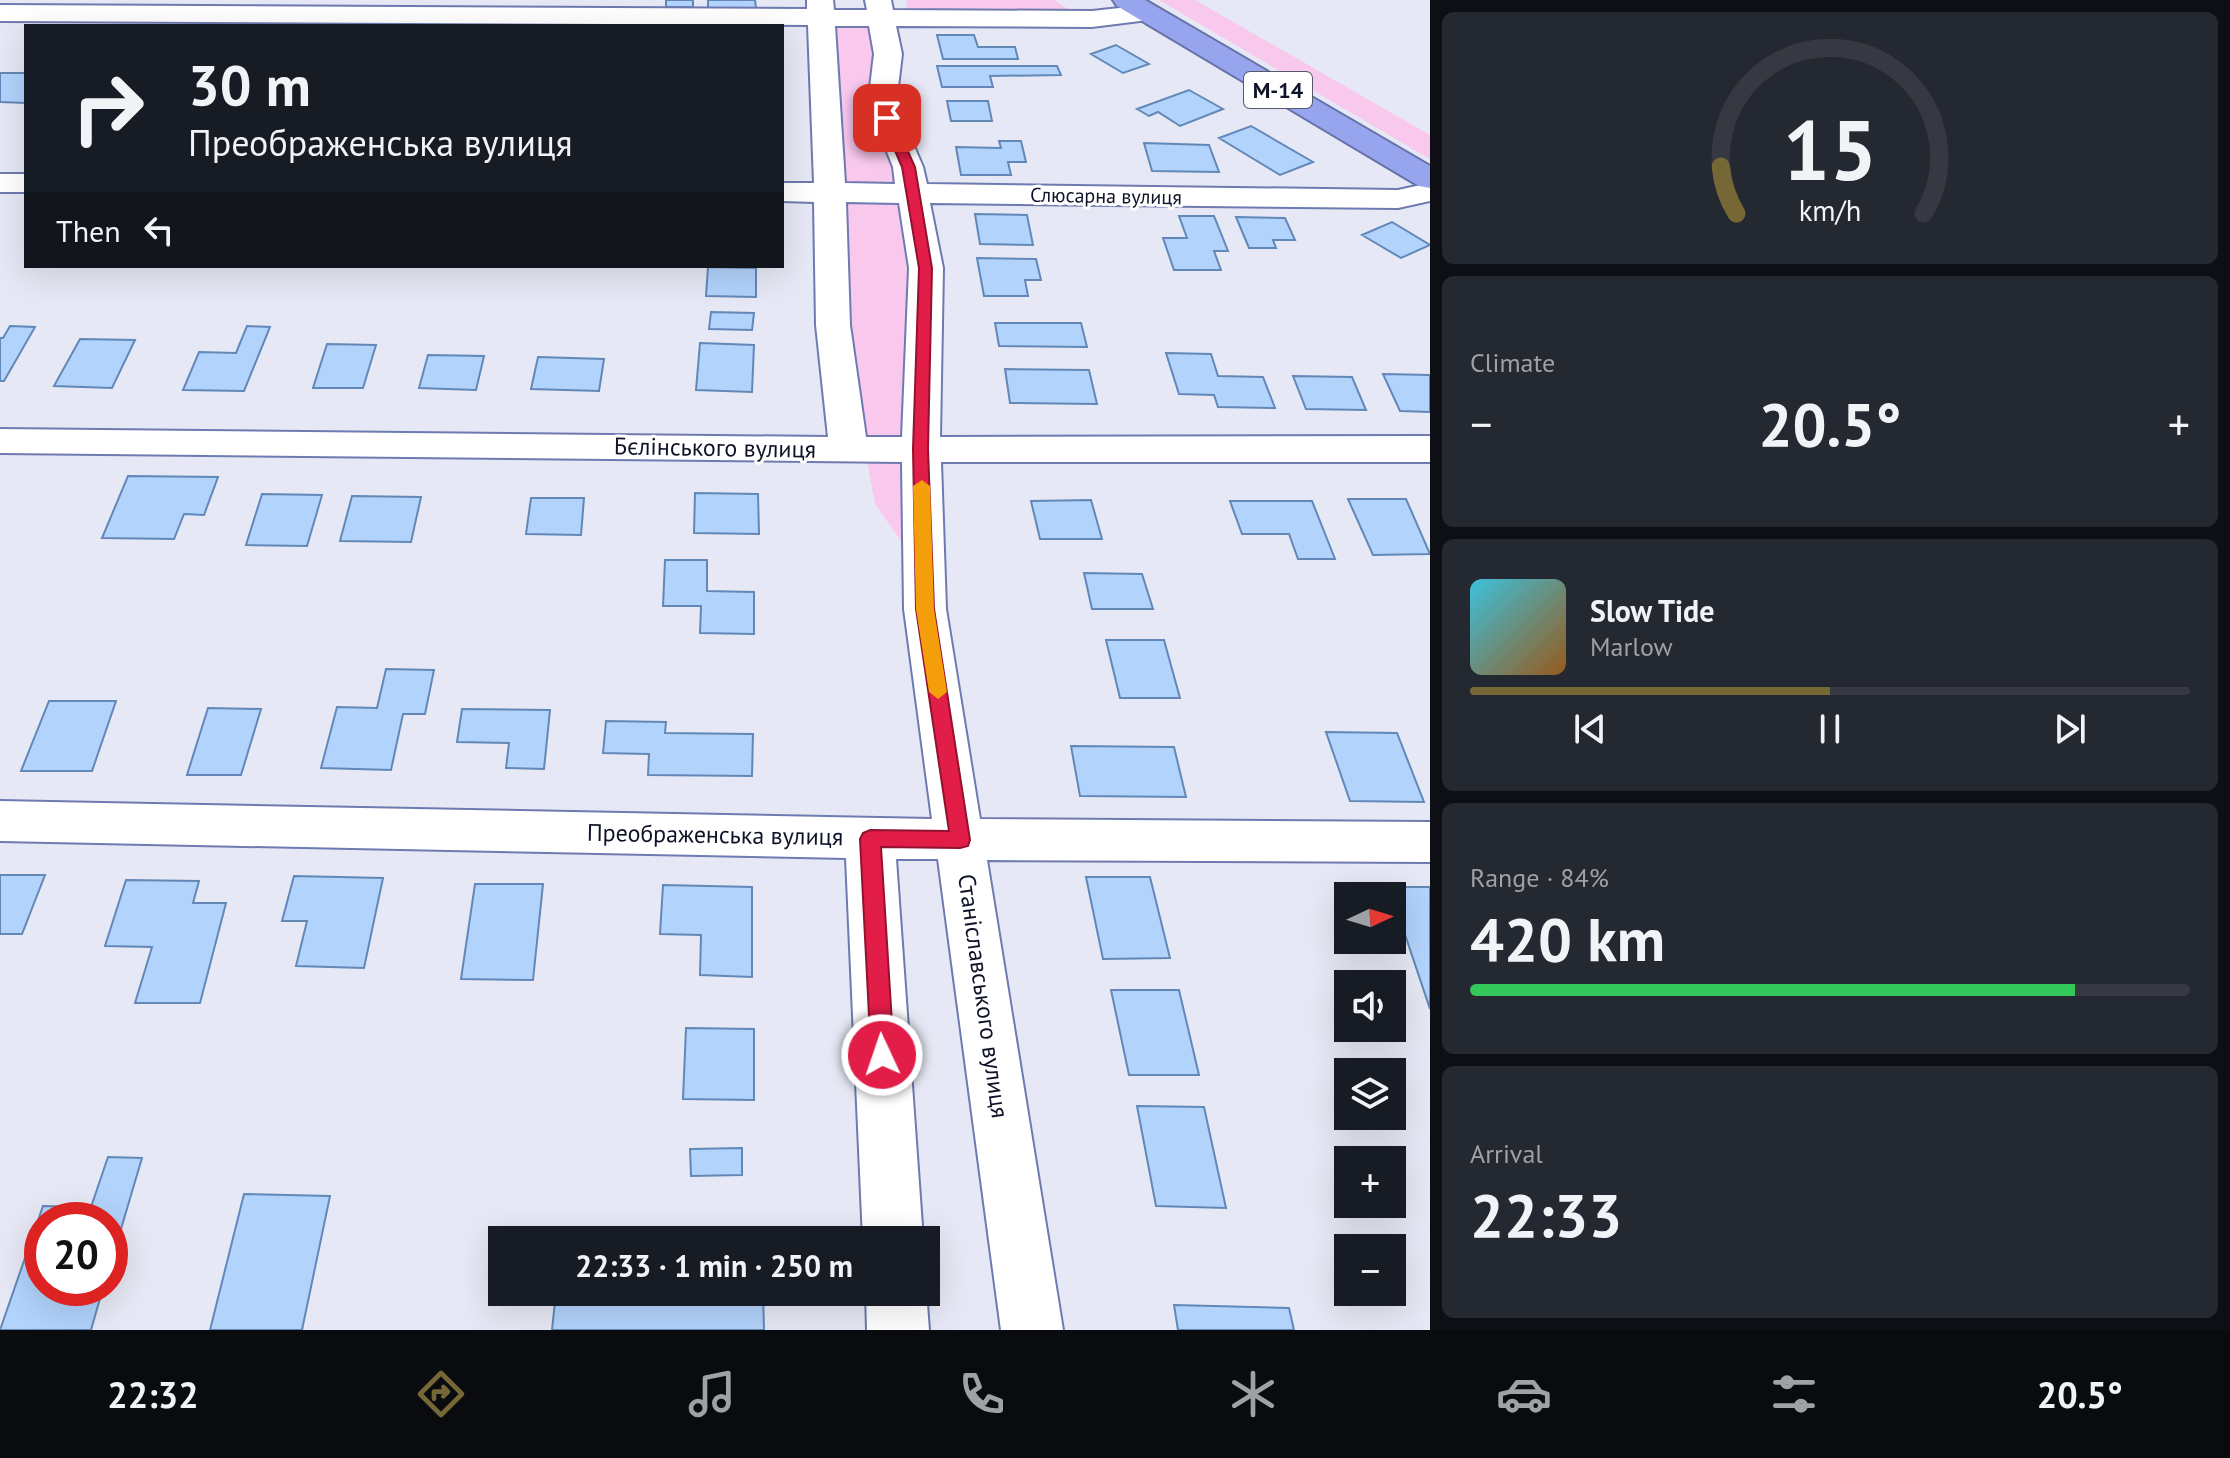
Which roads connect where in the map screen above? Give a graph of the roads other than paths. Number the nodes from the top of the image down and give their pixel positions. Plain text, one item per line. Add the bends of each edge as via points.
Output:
1 (1136, 7) edge
2 (880, 8) edge
3 (820, 9) edge
4 (0, 13) edge
5 (143, 20) edge
6 (1430, 179) edge
7 (0, 183) edge
8 (24, 183) edge
9 (784, 192) edge
10 (1430, 192) edge
11 (830, 193) junction
12 (913, 194) junction
13 (0, 441) edge
14 (921, 449) junction
15 (1430, 449) edge
16 (849, 450) junction
17 (0, 821) edge
18 (870, 839) junction
19 (960, 840) junction
20 (1430, 842) edge
21 (892, 1226) edge
22 (897, 1306) edge
23 (898, 1330) edge
24 (1032, 1330) edge

1 - 2 street via 1092,19
1 - 6 highway, М-14
2 - 3 street
2 - 12 street, Станіславського вулиця via 888,54 882,104
3 - 5 street
3 - 11 street
4 - 5 street
7 - 8 street
9 - 11 street, Слюсарна вулиця
10 - 12 street, Слюсарна вулиця via 1398,199
11 - 12 street, Слюсарна вулиця
11 - 16 street via 833,325
12 - 14 street, Станіславського вулиця via 926,268
13 - 16 street, Бєлінського вулиця
14 - 15 street, Бєлінського вулиця
14 - 16 street, Бєлінського вулиця
14 - 19 street, Станіславського вулиця via 925,609
17 - 18 street, Преображенська вулиця
18 - 19 street, Преображенська вулиця
18 - 21 street
19 - 20 street, Преображенська вулиця
19 - 24 street, Станіславського вулиця
22 - 23 street

